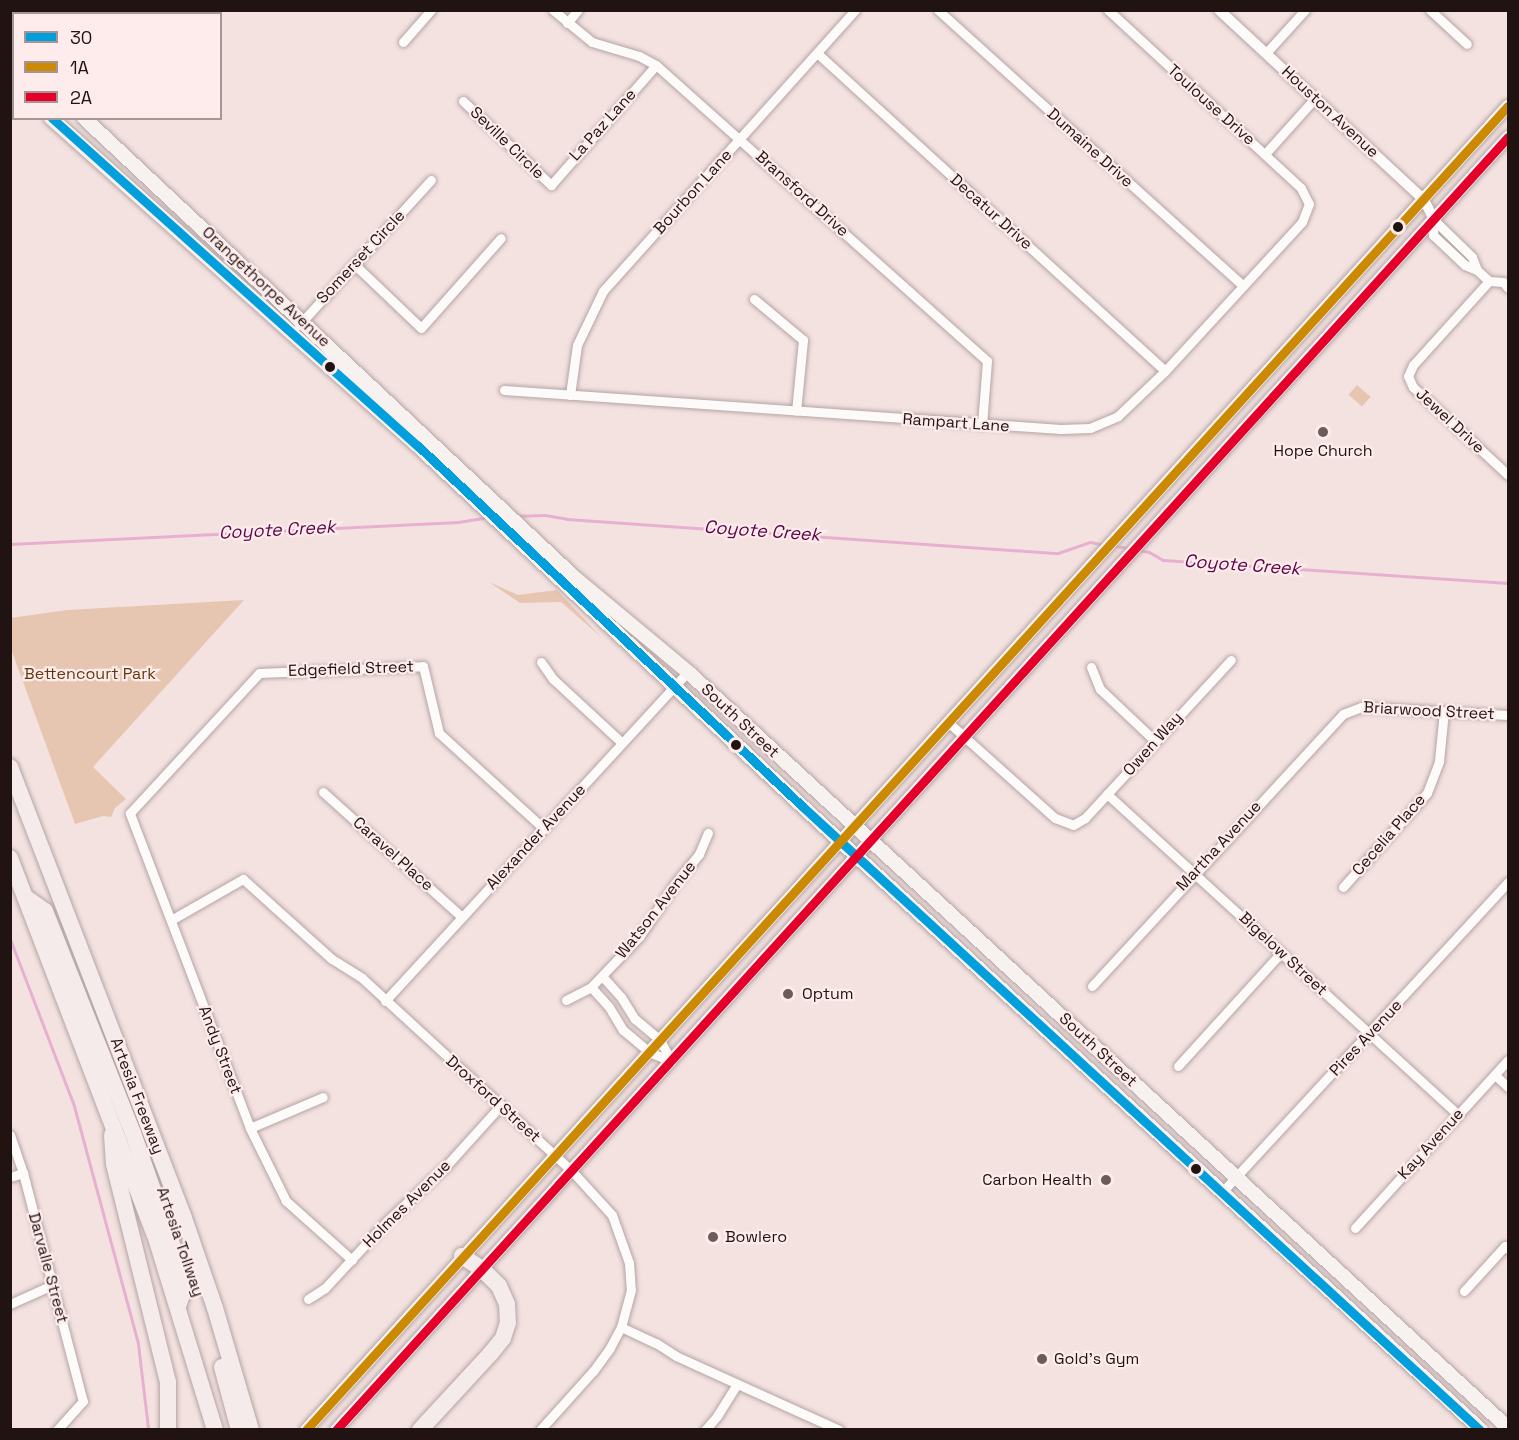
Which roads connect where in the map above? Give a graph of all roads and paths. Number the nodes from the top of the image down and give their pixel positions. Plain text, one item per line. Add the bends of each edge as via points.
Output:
1 (431, 10) edge
2 (553, 10) edge
3 (578, 10) edge
4 (855, 10) edge
5 (938, 10) edge
6 (1108, 10) edge
7 (1219, 10) edge
8 (1305, 10) edge
9 (1430, 10) edge
10 (567, 23) junction
11 (403, 42) dead end
12 (1467, 44) dead end
13 (817, 53) junction
14 (1266, 53) junction
15 (656, 65) junction
16 (1315, 98) junction
17 (463, 100) dead end
18 (1509, 106) edge
19 (53, 120) edge
20 (86, 120) edge
21 (1509, 137) edge
22 (740, 139) junction
23 (1265, 154) junction
24 (431, 180) dead end
25 (550, 184) joint
26 (1424, 200) junction
27 (1309, 204) joint
28 (1434, 220) junction
29 (501, 238) dead end
30 (355, 265) junction
31 (1489, 280) junction
32 (1243, 285) junction
33 (1509, 288) edge
34 (754, 299) dead end
35 (302, 321) junction
36 (291, 334) junction
37 (1165, 371) junction
38 (504, 390) dead end
39 (570, 395) junction
40 (796, 411) junction
41 (982, 425) junction
42 (1509, 475) edge
43 (1231, 660) dead end
44 (541, 662) dead end
45 (1091, 667) dead end
46 (688, 672) junction
47 (674, 687) junction
48 (1349, 710) joint
49 (1444, 711) junction
50 (1509, 715) edge
51 (949, 723) junction
52 (965, 737) junction
53 (1155, 741) junction
54 (622, 743) junction
55 (10, 767) edge
56 (323, 792) dead end
57 (1107, 794) junction
58 (130, 813) joint
59 (31, 821) junction
60 (855, 826) junction
61 (544, 829) junction
62 (708, 833) dead end
63 (870, 841) junction
64 (841, 842) junction
65 (856, 856) junction
66 (10, 858) edge
67 (1195, 873) junction
68 (1509, 882) edge
69 (1343, 887) dead end
70 (26, 897) junction
71 (462, 917) junction
72 (171, 920) junction
73 (1281, 953) junction
74 (602, 976) junction
75 (1092, 986) dead end
76 (591, 987) junction
77 (567, 1000) dead end
78 (385, 1001) junction
79 (1370, 1034) junction
80 (660, 1040) junction
81 (649, 1052) junction
82 (1509, 1060) edge
83 (670, 1061) junction
84 (1178, 1066) dead end
85 (1495, 1075) junction
86 (1509, 1087) edge
87 (323, 1097) dead end
88 (501, 1106) junction
89 (1458, 1115) junction
90 (110, 1116) junction
91 (250, 1128) junction
92 (10, 1135) edge
93 (555, 1155) junction
94 (571, 1170) junction
95 (23, 1173) junction
96 (10, 1177) edge
97 (1237, 1178) junction
98 (1222, 1192) junction
99 (1355, 1228) dead end
100 (1507, 1248) edge
101 (462, 1256) junction
102 (351, 1260) junction
103 (482, 1269) junction
104 (51, 1285) junction
105 (1464, 1291) dead end
106 (308, 1299) dead end
107 (10, 1304) edge
108 (178, 1306) junction
109 (621, 1327) junction
110 (737, 1384) junction
111 (1509, 1428) edge
112 (57, 1430) edge
113 (168, 1430) edge
114 (215, 1430) edge
115 (239, 1430) edge
116 (251, 1430) edge
117 (306, 1430) edge
118 (336, 1430) edge
119 (420, 1430) edge
120 (540, 1430) edge
121 (705, 1430) edge
122 (839, 1430) edge
123 (1481, 1430) edge

1 - 11 street
2 - 10 street, Bransford Drive
3 - 10 street
4 - 13 street, Bourbon Lane
5 - 32 street, Dumaine Drive
6 - 23 street, Toulouse Drive
7 - 14 street, Houston Avenue
8 - 14 street
9 - 12 street
10 - 15 street, Bransford Drive via 592,42
13 - 22 street, Bourbon Lane
13 - 37 street, Decatur Drive
14 - 16 street, Houston Avenue
15 - 22 street, Bransford Drive
15 - 25 street, La Paz Lane
16 - 23 street
16 - 26 street, Houston Avenue
17 - 25 street, Seville Circle
18 - 26 main road
19 - 36 main road, Orangethorpe Avenue
20 - 35 main road, Orangethorpe Avenue
21 - 28 main road
22 - 39 street, Bourbon Lane via 603,291 577,345
22 - 41 street, Bransford Drive via 987,361
23 - 27 street, Toulouse Drive via 1301,188
24 - 30 street, Somerset Circle
26 - 28 street, Houston Avenue
26 - 51 main road
27 - 32 street, Rampart Lane via 1302,222
28 - 31 street via 1433,235 1465,265
28 - 52 main road
29 - 30 street via 421,328
30 - 35 street, Somerset Circle
31 - 33 street via 1503,282
31 - 42 street, Jewel Drive via 1408,375 1413,387
32 - 37 street, Rampart Lane
34 - 40 street via 803,340
35 - 36 street, Somerset Circle
35 - 46 main road, Orangethorpe Avenue via 574,577
36 - 47 main road, Orangethorpe Avenue via 442,469
37 - 41 street, Rampart Lane via 1118,416 1090,428
38 - 39 street, Rampart Lane
39 - 40 street, Rampart Lane
40 - 41 street, Rampart Lane
43 - 53 street, Owen Way
44 - 54 street via 553,679
45 - 53 street via 1100,689
46 - 47 street, Alexander Avenue
46 - 60 main road, South Street
47 - 54 street, Alexander Avenue
47 - 64 main road, South Street
48 - 49 street, Briarwood Street via 1362,707
48 - 67 street, Martha Avenue
49 - 50 street, Briarwood Street
49 - 69 street, Cecelia Place via 1439,761 1427,793
51 - 52 street
51 - 60 main road
52 - 57 street, Owen Way via 1055,818 1073,825
52 - 63 main road
53 - 57 street, Owen Way
54 - 61 street, Alexander Avenue
55 - 59 highway, Artesia Freeway
56 - 71 street, Caravel Place
57 - 67 street, Bigelow Street
58 - 61 street, Edgefield Street via 260,673 423,666 439,732
58 - 72 street, Andy Street
59 - 115 highway, Artesia Tollway via 29,838 176,1226
59 - 116 highway, Artesia Freeway via 184,1218
60 - 63 main road, South Street
60 - 64 main road
61 - 71 street, Alexander Avenue
62 - 74 street, Watson Avenue via 699,854 639,937
63 - 65 main road
63 - 97 main road, South Street
64 - 65 main road, South Street
64 - 80 main road
65 - 83 main road
65 - 98 main road, South Street
66 - 70 highway, Artesia Freeway
67 - 73 street, Bigelow Street
67 - 75 street, Martha Avenue
68 - 79 street, Pires Avenue
70 - 90 highway, Artesia Freeway
70 - 108 highway, Artesia Tollway via 45,911 136,1143 186,1284
71 - 78 street, Alexander Avenue
72 - 78 street, Droxford Street via 243,879
72 - 91 street, Andy Street
73 - 79 street, Bigelow Street
73 - 84 street
74 - 76 street, Watson Avenue
74 - 80 street via 635,1019
76 - 77 street, Watson Avenue
76 - 81 street via 623,1030
78 - 88 street, Droxford Street
79 - 89 street, Bigelow Street
79 - 97 street, Pires Avenue
80 - 81 main road
80 - 83 street
81 - 83 street
81 - 93 main road
82 - 85 street, Kay Avenue
83 - 94 main road
85 - 86 street
85 - 89 street, Kay Avenue
87 - 91 street
88 - 93 street, Droxford Street
88 - 102 street, Holmes Avenue
89 - 99 street, Kay Avenue
90 - 108 highway, Artesia Freeway
90 - 113 highway via 114,1164 168,1382
91 - 102 street, Andy Street via 286,1200
92 - 95 street, Darvalle Street
93 - 94 street, Droxford Street
93 - 101 main road
94 - 103 main road
94 - 109 street, Droxford Street via 601,1200 620,1232 629,1263 631,1290
95 - 96 street
95 - 104 street, Darvalle Street
97 - 98 street, Pires Avenue
97 - 111 main road, South Street
98 - 123 main road, South Street
100 - 105 street
101 - 103 highway
101 - 117 main road
102 - 106 street, Holmes Avenue
103 - 118 main road
103 - 119 highway via 499,1286 507,1304 508,1323 503,1338
104 - 107 street
104 - 112 street, Darvalle Street via 83,1401
108 - 114 highway, Artesia Freeway
109 - 110 street
109 - 120 street, Droxford Street via 593,1371
110 - 121 street
110 - 122 street

